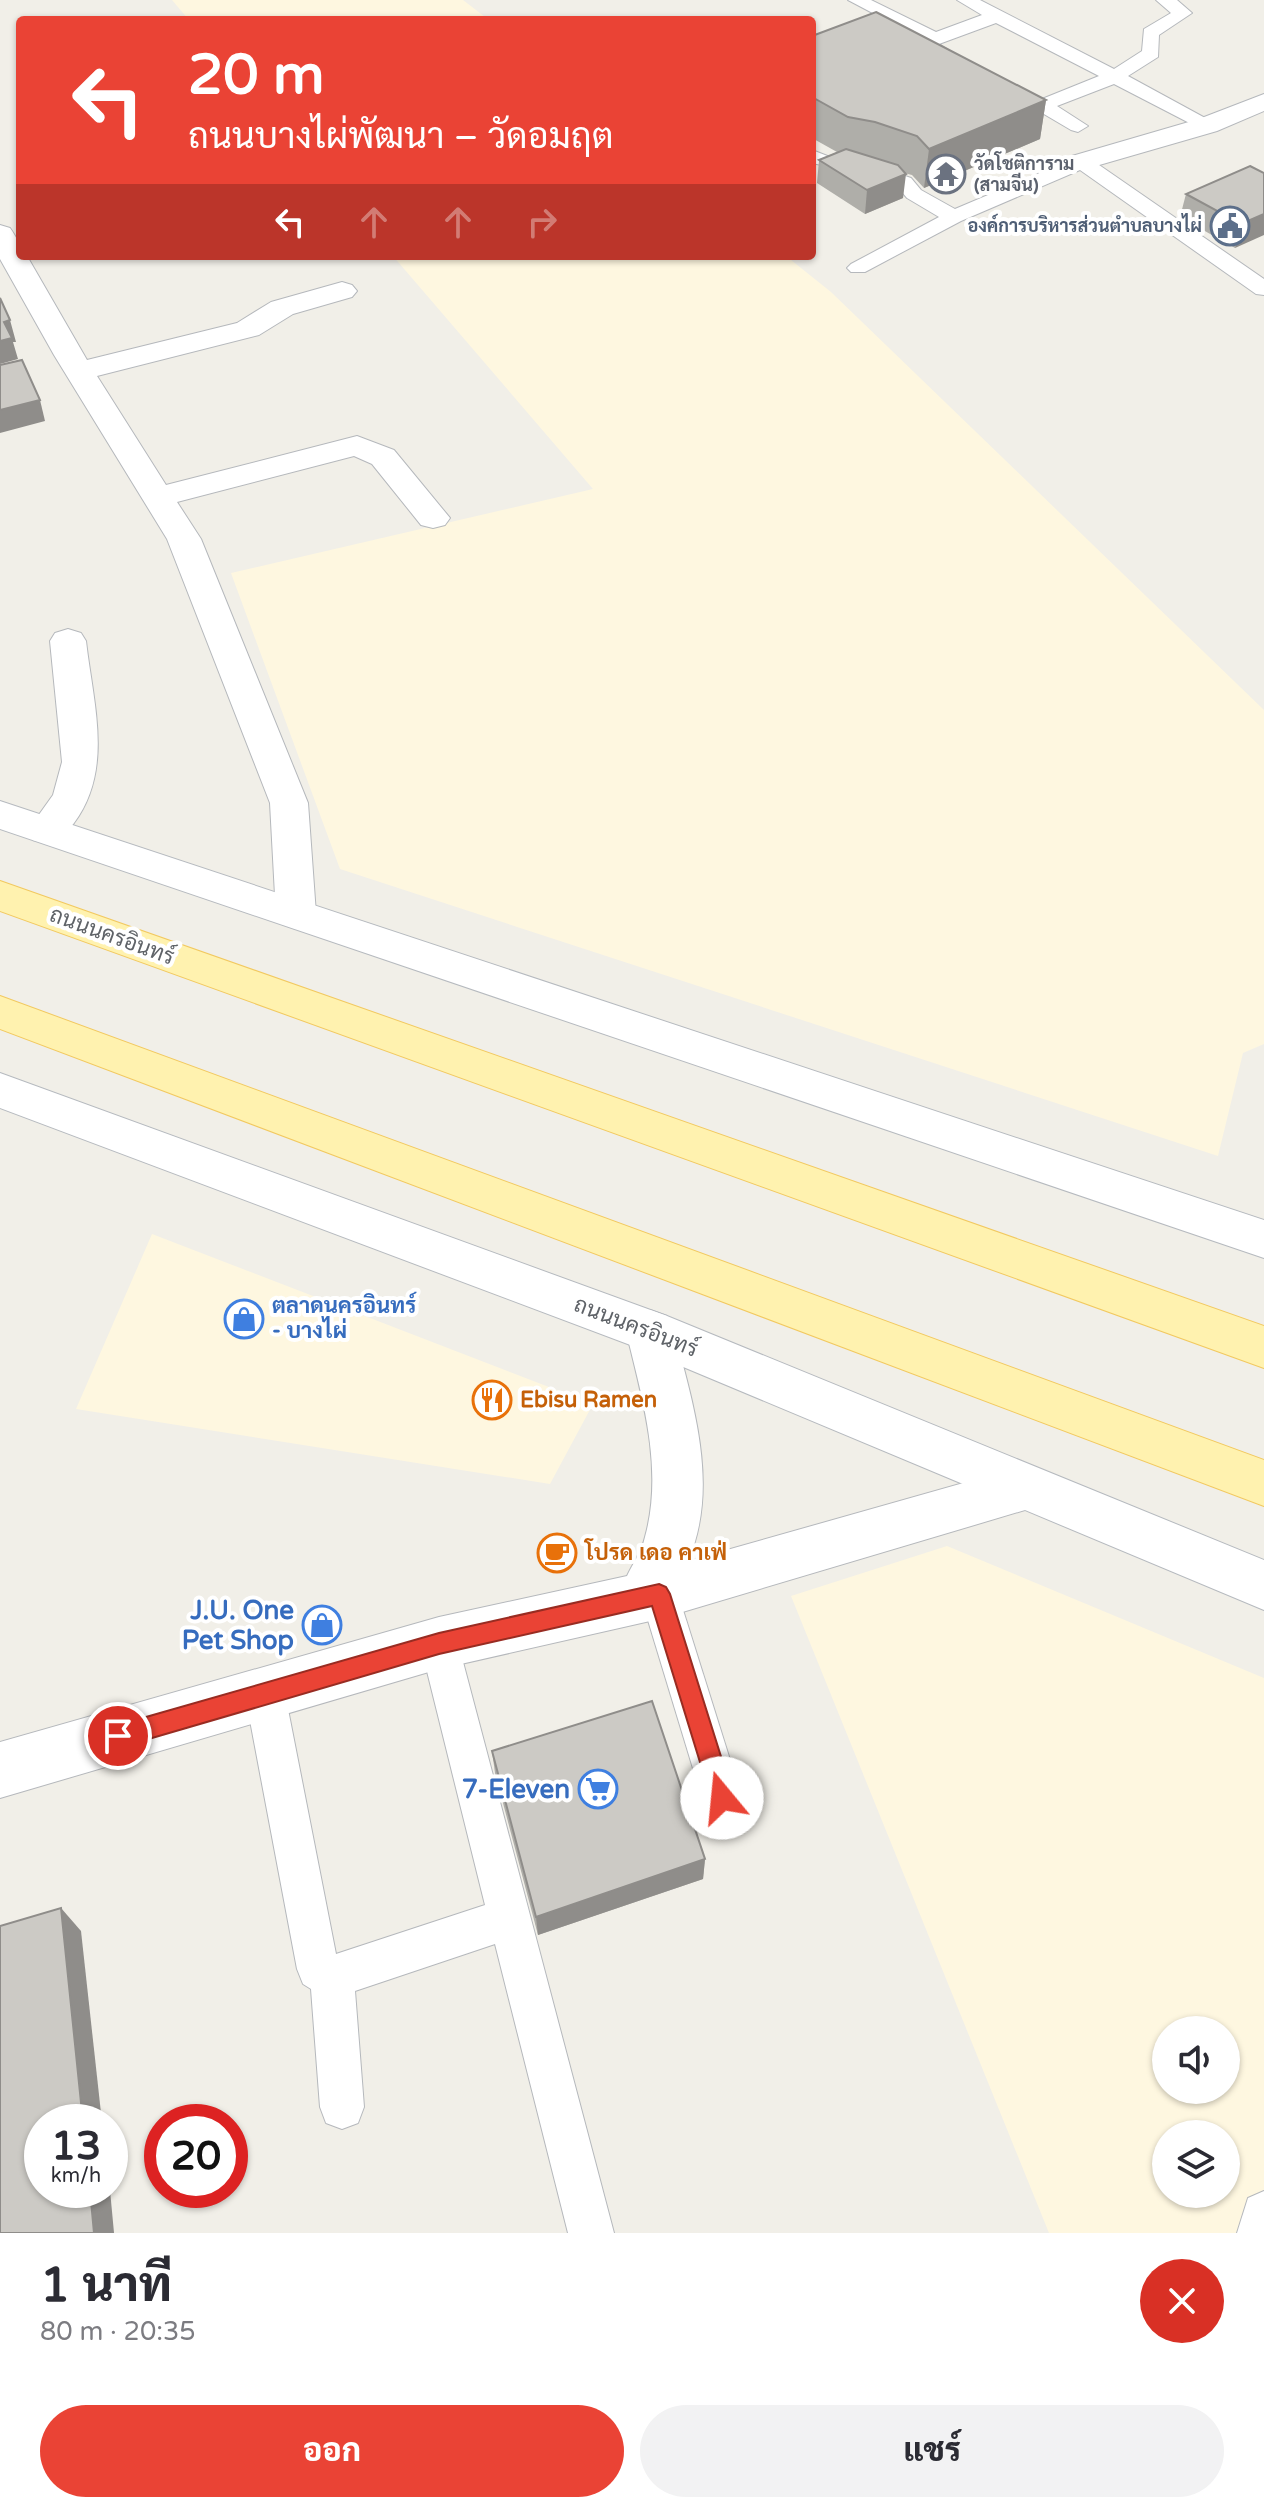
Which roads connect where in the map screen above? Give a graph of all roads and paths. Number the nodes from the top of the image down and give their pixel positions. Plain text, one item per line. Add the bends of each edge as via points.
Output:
1 (857, 0) edge
2 (966, 0) edge
3 (1165, 0) edge
4 (997, 16) junction
5 (936, 39) junction
6 (1114, 77) junction
7 (1041, 106) junction
8 (1257, 111) edge
9 (1208, 125) junction
10 (1078, 126) dead end
11 (816, 158) edge
12 (1082, 162) junction
13 (954, 217) junction
14 (0, 234) edge
15 (858, 268) dead end
16 (1264, 289) edge
17 (342, 291) dead end
18 (79, 371) junction
19 (157, 497) junction
20 (433, 518) dead end
21 (68, 641) dead end
22 (0, 815) edge
23 (47, 830) junction
24 (0, 896) edge
25 (296, 914) junction
26 (0, 1012) edge
27 (0, 1090) edge
28 (1264, 1239) edge
29 (650, 1331) junction
30 (1264, 1347) edge
31 (1264, 1483) edge
32 (1027, 1488) junction
33 (1264, 1585) edge
34 (652, 1596) junction
35 (439, 1643) junction
36 (265, 1694) junction
37 (0, 1770) edge
38 (722, 1798) dead end
39 (510, 1918) junction
40 (332, 1977) junction
41 (342, 2107) dead end
42 (1264, 2214) edge
43 (591, 2233) edge
44 (1260, 2233) edge

1 - 5 lane
2 - 4 lane
3 - 6 lane via 1183,13 1150,33 1151,53
4 - 5 lane
4 - 6 lane
5 - 7 lane via 924,43
6 - 7 lane
6 - 9 lane
7 - 10 lane
8 - 9 street
9 - 12 street
11 - 13 lane via 904,182 914,194
12 - 13 lane
12 - 16 lane
13 - 15 lane
14 - 18 street
17 - 18 street via 282,308 248,329
18 - 19 street
19 - 20 street via 357,446 383,457
19 - 25 street via 184,539 289,803
21 - 23 street via 81,762 71,799
22 - 23 street
23 - 25 street
24 - 30 main road, ถนนนครอินทร์
25 - 28 street
26 - 31 main road
27 - 29 street, ถนนนครอินทร์
29 - 32 street, ถนนนครอินทร์
29 - 34 street via 673,1425 679,1484 671,1537
32 - 33 street, ถนนนครอินทร์
32 - 34 street
34 - 35 street
34 - 38 lane
35 - 36 street
35 - 39 lane
36 - 37 street
36 - 40 lane via 318,1969
39 - 40 lane
39 - 43 lane
40 - 41 lane
42 - 44 lane

